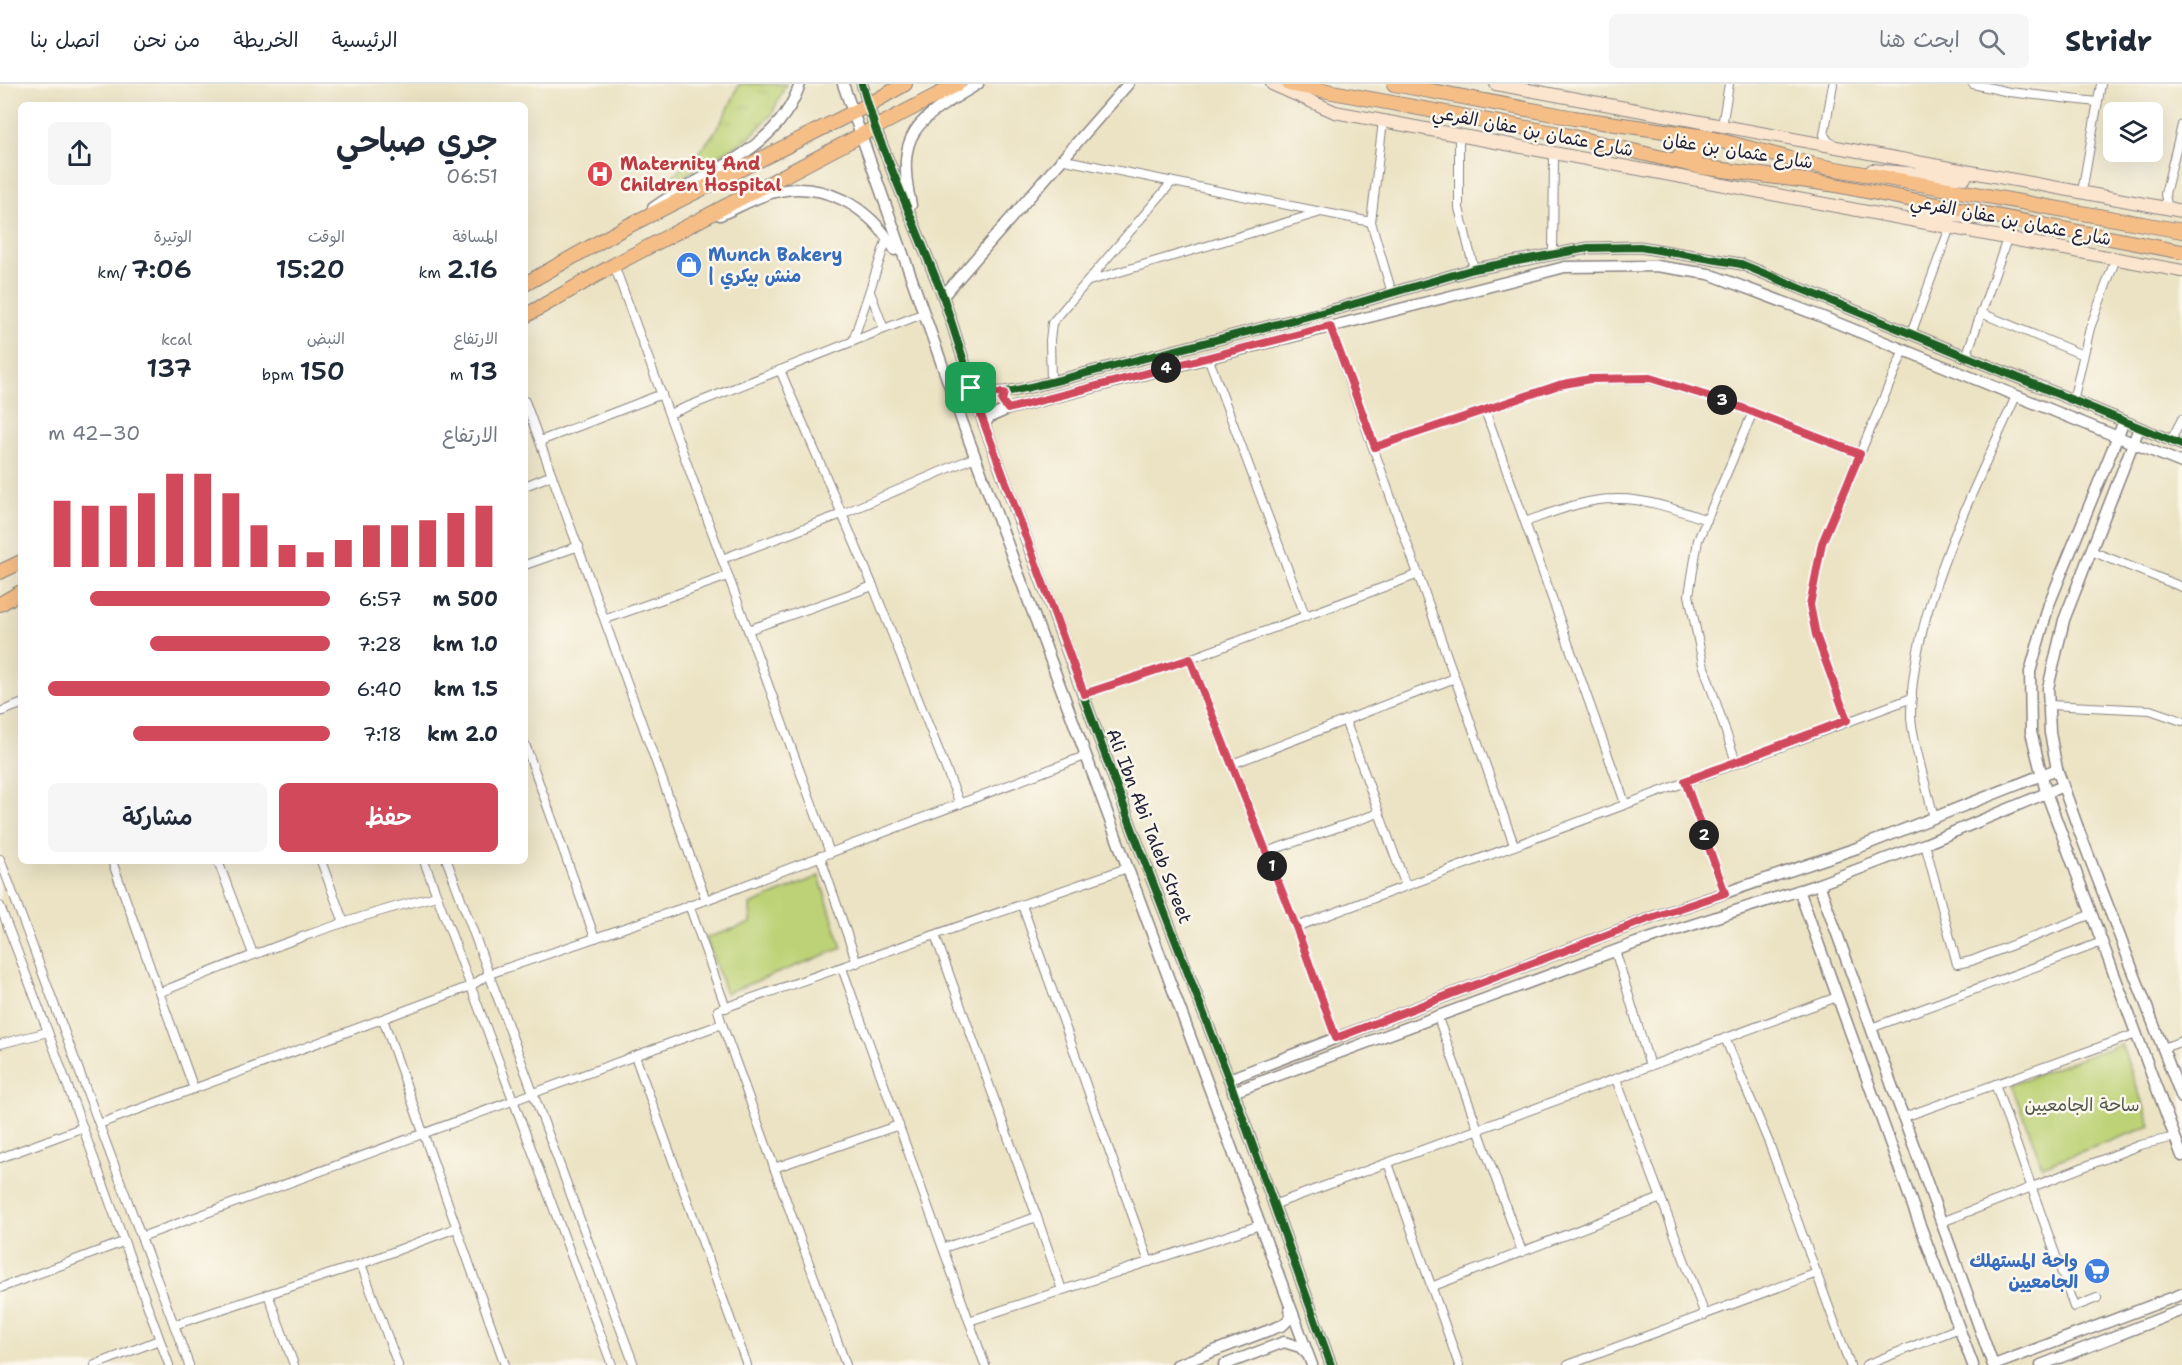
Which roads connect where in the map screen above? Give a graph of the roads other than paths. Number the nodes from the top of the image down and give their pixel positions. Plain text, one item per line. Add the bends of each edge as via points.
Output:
1 (800, 84) edge
2 (843, 84) edge
3 (862, 84) edge
4 (904, 84) edge
5 (958, 84) edge
6 (978, 84) edge
7 (1119, 84) edge
8 (1128, 84) edge
9 (1272, 84) edge
10 (1289, 84) edge
11 (1394, 84) edge
12 (1496, 84) edge
13 (1729, 84) edge
14 (1833, 84) edge
15 (1973, 84) edge
16 (2101, 84) edge
17 (2010, 88) edge
18 (2097, 102) junction
19 (868, 105) junction
20 (1106, 111) junction
21 (854, 112) junction
22 (1574, 118) junction
23 (1383, 121) junction
24 (2182, 125) edge
25 (1722, 126) junction
26 (875, 128) junction
27 (862, 135) junction
28 (1459, 135) junction
29 (1565, 135) junction
30 (1850, 150) junction
31 (1554, 154) junction
32 (1060, 159) junction
33 (1814, 165) junction
34 (1172, 182) junction
35 (2026, 182) junction
36 (1830, 184) junction
37 (2082, 192) junction
38 (1827, 204) junction
39 (2182, 210) edge
40 (1321, 212) junction
41 (2015, 220) junction
42 (1371, 222) junction
43 (1950, 226) junction
44 (624, 228) junction
45 (2182, 231) edge
46 (2008, 236) junction
47 (888, 238) junction
48 (920, 240) junction
49 (2182, 253) edge
50 (1553, 255) junction
51 (2116, 258) junction
52 (614, 265) junction
53 (1474, 270) junction
54 (907, 271) junction
55 (2182, 271) edge
56 (1088, 281) junction
57 (528, 282) edge
58 (870, 292) junction
59 (1392, 293) junction
60 (943, 296) junction
61 (1981, 313) junction
62 (528, 314) edge
63 (922, 314) junction
64 (1330, 326) junction
65 (884, 329) junction
66 (1911, 334) junction
67 (854, 341) junction
68 (1904, 350) junction
69 (2084, 355) junction
70 (1208, 357) junction
71 (1966, 357) junction
72 (780, 370) junction
73 (1051, 382) junction
74 (971, 388) junction
75 (1004, 393) junction
76 (662, 394) junction
77 (2016, 396) junction
78 (2073, 401) junction
79 (528, 408) edge
80 (1008, 409) junction
81 (1485, 410) junction
82 (1753, 412) junction
83 (669, 414) junction
84 (2182, 419) edge
85 (2124, 421) junction
86 (984, 424) junction
87 (2139, 428) junction
88 (2117, 437) junction
89 (540, 441) junction
90 (2177, 443) edge
91 (2133, 444) junction
92 (1375, 447) junction
93 (1860, 454) junction
94 (975, 457) junction
95 (2182, 463) edge
96 (552, 475) junction
97 (528, 485) edge
98 (842, 514) junction
99 (1707, 520) junction
100 (1525, 522) junction
101 (579, 546) junction
102 (2091, 551) junction
103 (722, 559) junction
104 (18, 564) edge
105 (528, 565) edge
106 (0, 573) edge
107 (1419, 574) junction
108 (728, 576) junction
109 (873, 586) junction
110 (2182, 587) edge
111 (18, 594) edge
112 (0, 603) edge
113 (1305, 615) junction
114 (606, 619) junction
115 (748, 630) junction
116 (1190, 659) junction
117 (1455, 678) junction
118 (1084, 694) junction
119 (1912, 698) junction
120 (18, 705) edge
121 (2049, 705) junction
122 (0, 712) edge
123 (1345, 720) junction
124 (1847, 720) junction
125 (2182, 721) edge
126 (528, 752) edge
127 (1085, 756) junction
128 (1736, 762) junction
129 (1232, 764) junction
130 (2057, 769) junction
131 (2041, 775) junction
132 (1685, 781) junction
133 (2063, 786) junction
134 (2046, 792) junction
135 (1625, 803) junction
136 (960, 804) junction
137 (1379, 813) junction
138 (1934, 818) junction
139 (1925, 844) junction
140 (1514, 845) junction
141 (1266, 852) junction
142 (830, 853) junction
143 (820, 856) junction
144 (0, 859) edge
145 (113, 864) edge
146 (219, 864) edge
147 (322, 864) edge
148 (425, 864) edge
149 (448, 864) edge
150 (1127, 868) junction
151 (1819, 884) junction
152 (1406, 886) junction
153 (1799, 890) junction
154 (1725, 893) junction
155 (437, 897) junction
156 (706, 900) junction
157 (689, 905) junction
158 (1022, 905) junction
159 (0, 906) edge
160 (2092, 914) junction
161 (344, 923) junction
162 (1296, 927) junction
163 (935, 935) junction
164 (595, 938) junction
165 (2102, 942) junction
166 (1615, 950) junction
167 (253, 954) junction
168 (857, 963) junction
169 (842, 968) junction
170 (489, 974) junction
171 (471, 986) junction
172 (161, 992) junction
173 (1837, 997) junction
174 (726, 1008) junction
175 (1437, 1015) junction
176 (382, 1019) junction
177 (722, 1024) junction
178 (1871, 1028) junction
179 (48, 1032) junction
180 (2136, 1034) junction
181 (1336, 1038) junction
182 (1725, 1038) junction
183 (2182, 1041) edge
184 (0, 1044) edge
185 (2163, 1048) junction
186 (635, 1056) junction
187 (1650, 1066) junction
188 (1230, 1079) junction
189 (1616, 1079) junction
190 (1995, 1084) junction
191 (194, 1089) junction
192 (1233, 1092) junction
193 (533, 1093) junction
194 (2182, 1098) edge
195 (513, 1100) junction
196 (1904, 1117) junction
197 (99, 1124) junction
198 (898, 1125) junction
199 (81, 1128) junction
200 (1476, 1130) junction
201 (423, 1133) junction
202 (2175, 1137) junction
203 (2182, 1156) edge
204 (0, 1158) edge
205 (1388, 1163) junction
206 (774, 1167) junction
207 (2033, 1186) junction
208 (1661, 1198) junction
209 (1274, 1205) junction
210 (1037, 1217) junction
211 (1942, 1222) junction
212 (1260, 1225) junction
213 (456, 1228) junction
214 (141, 1237) junction
215 (123, 1242) junction
216 (943, 1248) junction
217 (1522, 1252) junction
218 (1149, 1262) junction
219 (361, 1264) junction
220 (1816, 1273) junction
221 (1431, 1287) junction
222 (0, 1288) edge
223 (1062, 1290) junction
224 (268, 1294) junction
225 (2182, 1294) edge
226 (2097, 1298) dead end
227 (1289, 1304) junction
228 (2182, 1310) edge
229 (1705, 1315) junction
230 (969, 1321) junction
231 (174, 1325) junction
232 (1959, 1328) junction
233 (159, 1340) junction
234 (1310, 1360) edge
235 (95, 1365) edge
236 (169, 1365) edge
237 (189, 1365) edge
238 (294, 1365) edge
239 (398, 1365) edge
240 (505, 1365) edge
241 (612, 1365) edge
242 (634, 1365) edge
243 (747, 1365) edge
244 (846, 1365) edge
245 (985, 1365) edge
246 (1177, 1365) edge
247 (1224, 1365) edge
248 (1331, 1365) edge
249 (1459, 1365) edge
250 (1569, 1365) edge
251 (1850, 1365) edge
252 (1866, 1365) edge
253 (1974, 1365) edge
254 (1994, 1365) edge
255 (2041, 1365) edge

1 - 44 street via 783,117 762,141 728,166 670,195
2 - 21 street, Ali Ibn Abi Taleb Street
3 - 19 street
4 - 19 main road
5 - 26 main road
6 - 48 street via 927,116 911,137 904,160
7 - 20 street
8 - 20 street
9 - 23 main road, شارع عثمان بن عفان الفرعي via 1335,112
10 - 29 main road, شارع عثمان بن عفان
11 - 22 main road, شارع عثمان بن عفان
12 - 25 main road
13 - 25 street
14 - 30 street via 1824,135 1829,142
15 - 17 street
16 - 18 street
17 - 18 street
18 - 37 street
19 - 21 main road
19 - 26 street
20 - 32 street
21 - 27 street, Ali Ibn Abi Taleb Street
21 - 44 main road
22 - 29 main road via 1692,140 1699,152 1686,157
22 - 33 main road, شارع عثمان بن عفان via 1706,137
23 - 28 main road, شارع عثمان بن عفان الفرعي
23 - 42 street
24 - 39 street via 2165,194 2167,205
25 - 30 main road
26 - 27 main road
26 - 48 street
27 - 52 main road
27 - 54 street, Ali Ibn Abi Taleb Street
28 - 31 main road, شارع عثمان بن عفان الفرعي
28 - 53 street via 1459,208
29 - 36 main road, شارع عثمان بن عفان via 1701,167
30 - 35 main road
31 - 38 main road, شارع عثمان بن عفان الفرعي
31 - 50 street
32 - 34 street
32 - 60 street
33 - 35 main road
33 - 36 main road via 1717,145 1707,154 1708,159 1717,163
33 - 45 main road, شارع عثمان بن عفان
34 - 40 street
34 - 56 street
35 - 37 main road
36 - 41 main road, شارع عثمان بن عفان
37 - 39 main road
38 - 41 main road
38 - 43 main road, شارع عثمان بن عفان الفرعي
40 - 42 street
40 - 56 street
41 - 49 main road, شارع عثمان بن عفان
42 - 59 street
43 - 46 main road, شارع عثمان بن عفان الفرعي
43 - 66 street
44 - 57 main road
46 - 51 main road, شارع عثمان بن عفان الفرعي
46 - 61 street
47 - 52 street via 842,197 818,190 791,189 771,193 682,231
47 - 54 street
47 - 58 street
48 - 60 street, Ali Ibn Abi Taleb Street
50 - 53 street
50 - 66 street via 1588,248 1640,247 1741,264
51 - 55 main road, شارع عثمان بن عفان الفرعي
51 - 69 street
52 - 62 main road
52 - 76 street
53 - 59 street
54 - 63 street, Ali Ibn Abi Taleb Street
56 - 73 street via 1052,323
58 - 65 street
58 - 67 street
59 - 73 street
60 - 74 street, Ali Ibn Abi Taleb Street
61 - 69 street
61 - 71 street
63 - 65 street
63 - 94 street, Ali Ibn Abi Taleb Street
64 - 68 street via 1565,267 1656,266 1709,274
64 - 70 street
64 - 92 street
65 - 67 street
66 - 71 street
67 - 72 street
68 - 77 street
68 - 93 street
69 - 78 street
70 - 80 street
70 - 113 street
71 - 78 street
72 - 83 street
72 - 98 street
73 - 75 street
74 - 75 street
74 - 86 street, Ali Ibn Abi Taleb Street
75 - 80 street via 1002,401
76 - 83 street
76 - 89 street
77 - 88 street
77 - 119 street via 1955,536 1925,621 1914,666
78 - 85 street
79 - 89 street
80 - 86 street
81 - 82 street via 1559,385 1590,379 1650,378
81 - 92 street
81 - 100 street
82 - 93 street
82 - 99 street
83 - 103 street
84 - 90 street
85 - 87 street
85 - 88 street
86 - 118 street, Ali Ibn Abi Taleb Street
87 - 90 street
87 - 91 street
88 - 91 street
88 - 131 street via 2049,604 2030,672 2031,732
89 - 96 street
91 - 95 street
91 - 102 street
92 - 107 street
93 - 124 street via 1822,543 1810,605 1816,635
94 - 98 street
94 - 127 street, Ali Ibn Abi Taleb Street
96 - 97 street
96 - 101 street
98 - 103 street
98 - 109 street
99 - 100 street via 1665,506 1617,498 1587,502
99 - 128 street via 1698,540 1689,595 1703,664
100 - 135 street
101 - 105 street
101 - 114 street
102 - 110 street
102 - 121 street via 2064,620
103 - 108 street
104 - 106 main road
107 - 113 street
107 - 117 street
108 - 114 street
108 - 115 street
109 - 115 street
109 - 136 street
111 - 112 main road
113 - 116 street
114 - 156 street
115 - 142 street
116 - 118 street
116 - 129 street
117 - 123 street
117 - 140 street
118 - 188 street, Ali Ibn Abi Taleb Street
119 - 124 street
119 - 138 street via 1911,718
120 - 122 street
121 - 125 street via 2150,710
121 - 130 street
123 - 129 street
123 - 137 street
124 - 128 street
126 - 164 street
127 - 136 street
127 - 150 street, Ali Ibn Abi Taleb Street
128 - 132 street
129 - 141 street
130 - 131 street
130 - 133 street
131 - 134 street
131 - 138 street
132 - 135 street
132 - 154 street
133 - 134 street
133 - 185 street
134 - 139 street
134 - 160 street
135 - 140 street
136 - 142 street
137 - 141 street
137 - 152 street
138 - 154 street
139 - 151 street
139 - 160 street via 1957,963
140 - 152 street
141 - 162 street
142 - 143 street
143 - 156 street
143 - 168 street
144 - 197 street
145 - 172 street
146 - 167 street
147 - 161 street
148 - 155 street
149 - 170 street
150 - 158 street
150 - 212 street, Ali Ibn Abi Taleb Street
151 - 153 street
151 - 178 street
152 - 162 street
153 - 166 street
153 - 173 street
154 - 181 street
155 - 161 street
155 - 171 street
156 - 157 street
157 - 164 street
157 - 174 street
158 - 163 street
158 - 218 street
159 - 179 street
160 - 165 street
161 - 167 street
162 - 181 street
163 - 168 street
163 - 210 street
164 - 170 street
165 - 178 street
165 - 180 street
166 - 175 street
166 - 187 street
167 - 172 street
168 - 169 street
169 - 174 street
169 - 198 street
170 - 171 street
170 - 193 street
171 - 176 street
171 - 195 street
172 - 191 street
173 - 182 street
173 - 232 street
174 - 177 street via 718,1010
175 - 192 street
175 - 200 street
176 - 191 street
176 - 201 street
177 - 186 street
177 - 206 street
178 - 196 street
179 - 184 street
179 - 199 street
180 - 190 street
180 - 202 street
181 - 188 street
182 - 187 street
182 - 220 street
183 - 185 street
185 - 194 street
186 - 193 street
186 - 243 street
187 - 189 street
188 - 192 street, Ali Ibn Abi Taleb Street
189 - 200 street
189 - 208 street
190 - 196 street
190 - 207 street
191 - 197 street
192 - 209 street, Ali Ibn Abi Taleb Street
193 - 195 street
193 - 242 street
195 - 201 street
195 - 241 street
196 - 211 street
197 - 214 street
198 - 206 street
198 - 216 street
199 - 204 street
199 - 215 street
200 - 205 street
200 - 217 street
201 - 213 street
201 - 214 street
202 - 203 street
202 - 207 street via 2140,1145
205 - 209 street
205 - 221 street
206 - 244 street
207 - 211 street
207 - 226 street via 2074,1307
208 - 217 street
208 - 229 street
209 - 248 street, Ali Ibn Abi Taleb Street
210 - 216 street
210 - 223 street
211 - 254 street
212 - 218 street
212 - 227 street, Ali Ibn Abi Taleb Street
213 - 219 street
213 - 240 street
214 - 231 street
215 - 222 street
215 - 233 street
216 - 230 street
217 - 221 street
218 - 223 street
219 - 224 street
219 - 239 street
220 - 229 street
220 - 251 street
221 - 249 street
223 - 230 street
224 - 231 street
224 - 238 street
225 - 254 street
227 - 234 street, Ali Ibn Abi Taleb Street
227 - 246 street via 1291,1317 1283,1325
228 - 255 street
229 - 250 street
230 - 245 street
231 - 237 street
232 - 252 street
232 - 253 street
233 - 235 street
233 - 236 street
234 - 247 street via 1300,1347 1284,1342

